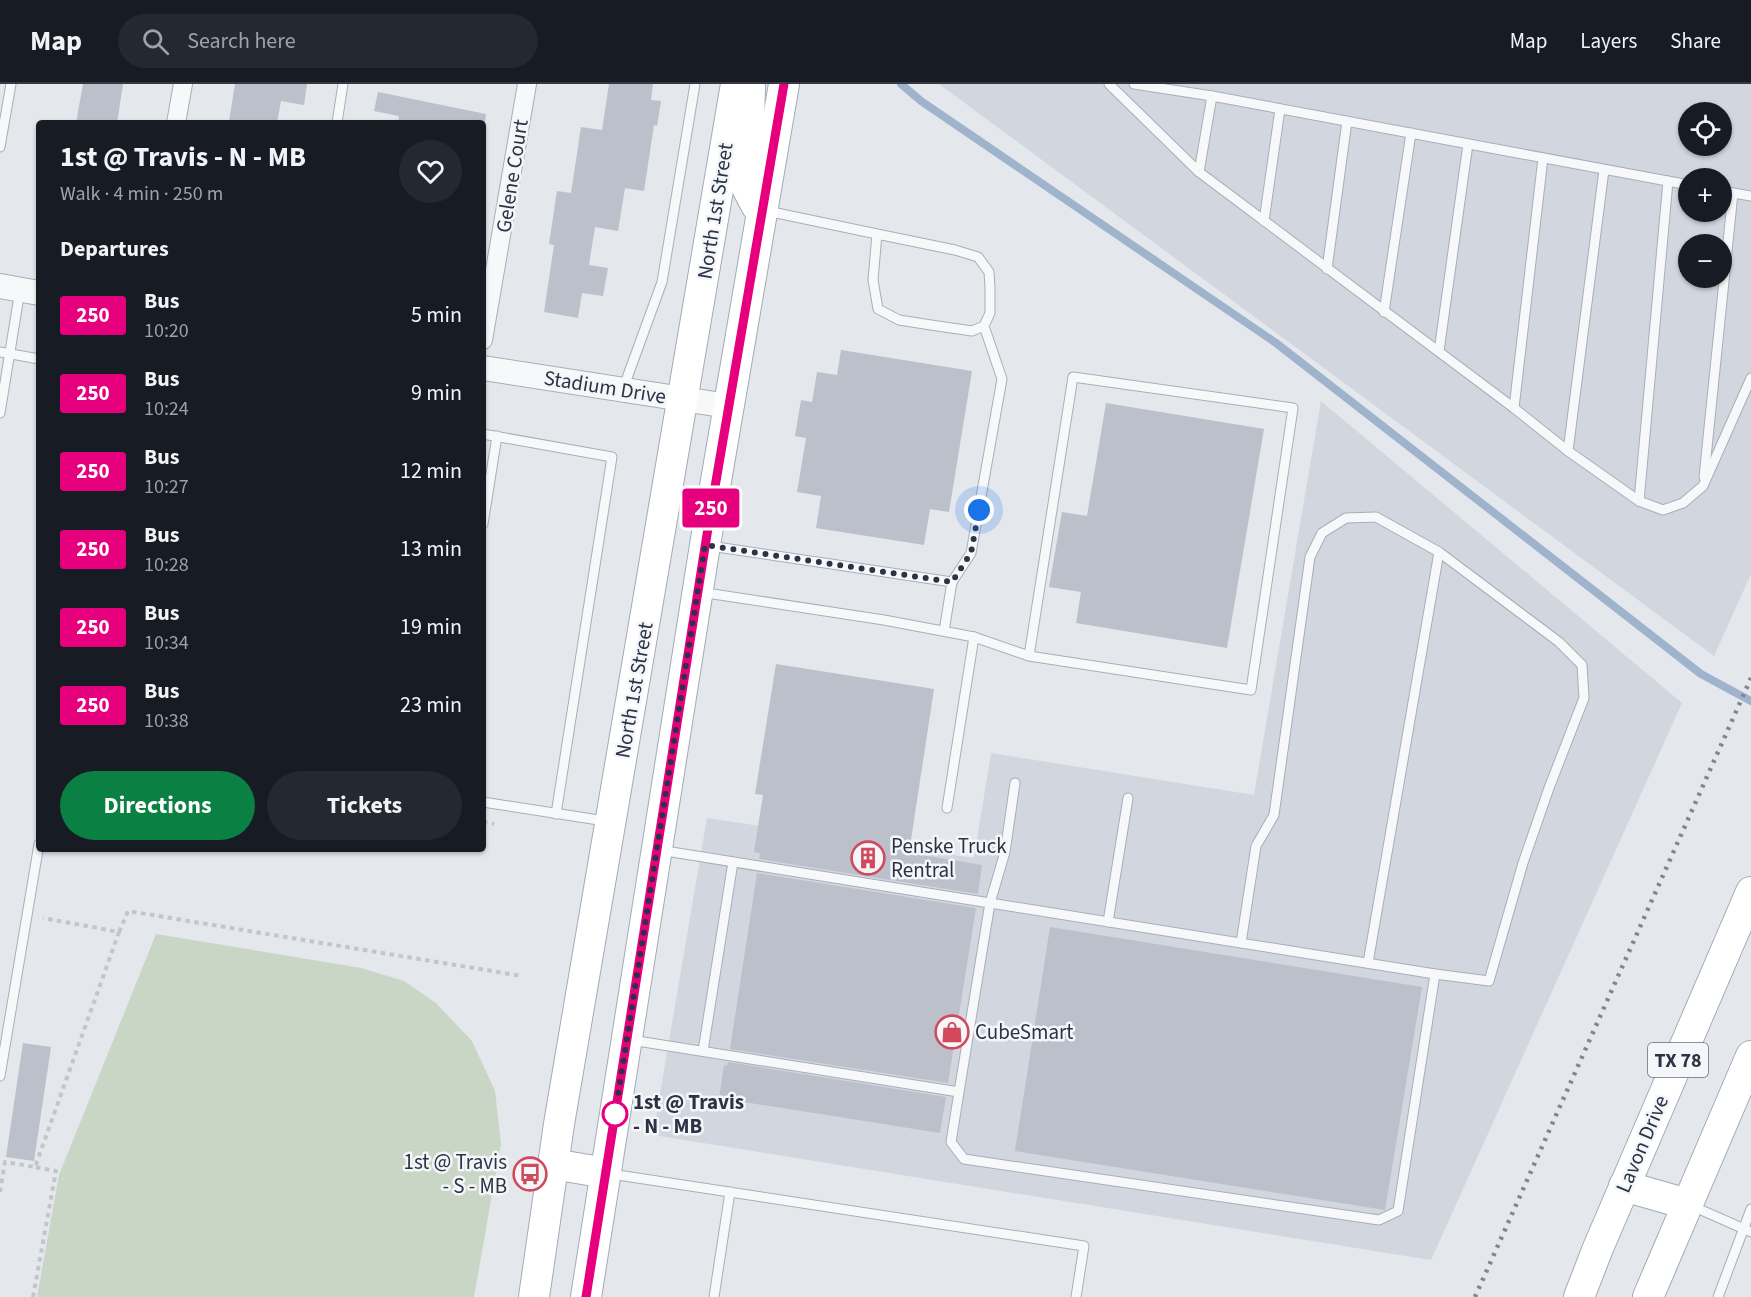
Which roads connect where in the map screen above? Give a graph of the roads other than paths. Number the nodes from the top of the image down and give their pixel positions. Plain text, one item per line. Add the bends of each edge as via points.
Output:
1 (11, 84) edge
2 (183, 84) edge
3 (343, 84) edge
4 (527, 84) edge
5 (694, 84) edge
6 (736, 84) edge
7 (750, 84) edge
8 (784, 84) edge
9 (1108, 84) edge
10 (1134, 84) edge
11 (1212, 96) junction
12 (1280, 109) junction
13 (177, 120) edge
14 (337, 120) edge
15 (1347, 121) junction
16 (1411, 133) junction
17 (1468, 144) junction
18 (0, 147) edge
19 (1543, 158) junction
20 (1604, 170) junction
21 (1199, 172) junction
22 (1668, 181) junction
23 (1678, 183) edge
24 (1733, 193) joint
25 (1751, 196) edge
26 (762, 210) junction
27 (1264, 221) junction
28 (877, 234) junction
29 (1327, 269) junction
30 (20, 290) edge
31 (1384, 312) junction
32 (486, 323) edge
33 (984, 326) junction
34 (1439, 351) junction
35 (5, 353) edge
36 (36, 358) edge
37 (486, 368) edge
38 (1751, 378) edge
39 (623, 389) junction
40 (684, 400) junction
41 (728, 406) junction
42 (1514, 408) junction
43 (0, 413) edge
44 (486, 434) edge
45 (497, 436) junction
46 (1568, 451) junction
47 (1703, 486) junction
48 (1639, 501) junction
49 (486, 505) edge
50 (705, 545) junction
51 (1439, 552) junction
52 (952, 582) junction
53 (698, 591) junction
54 (944, 631) junction
55 (974, 637) junction
56 (1029, 656) junction
57 (1015, 783) dead end
58 (1128, 798) dead end
59 (486, 802) edge
60 (947, 808) dead end
61 (556, 814) junction
62 (611, 822) junction
63 (657, 850) junction
64 (38, 852) edge
65 (733, 862) junction
66 (1751, 892) edge
67 (990, 903) junction
68 (1108, 922) junction
69 (1241, 943) junction
70 (1368, 963) junction
71 (1435, 974) junction
72 (627, 1040) junction
73 (703, 1052) junction
74 (1751, 1056) edge
75 (0, 1076) edge
76 (959, 1092) junction
77 (553, 1164) junction
78 (606, 1173) junction
79 (1624, 1186) junction
80 (730, 1192) junction
81 (1687, 1204) junction
82 (1751, 1209) edge
83 (1747, 1231) edge
84 (534, 1297) edge
85 (586, 1297) edge
86 (714, 1297) edge
87 (1076, 1297) edge
88 (1579, 1297) edge
89 (1648, 1297) edge
90 (1718, 1297) edge

1 - 18 lane
2 - 13 street
3 - 14 lane
4 - 32 street, Gelene Court
5 - 39 lane via 662,282
6 - 40 main road, North 1st Street
7 - 26 main road via 747,188
8 - 26 main road
9 - 21 lane
10 - 11 lane
11 - 12 lane
11 - 21 lane
12 - 15 lane
12 - 27 lane
15 - 16 lane
15 - 29 lane
16 - 17 lane
16 - 31 lane
17 - 19 lane
17 - 34 lane
19 - 20 lane
19 - 42 lane
20 - 22 lane
20 - 46 lane
21 - 27 lane
22 - 23 lane
22 - 48 lane
24 - 25 lane
24 - 47 lane
26 - 28 lane
26 - 41 main road
27 - 29 lane
28 - 33 lane via 978,257 989,272 990,313
28 - 33 lane via 873,280 878,309 899,320 972,331
29 - 31 lane
30 - 35 lane
31 - 34 lane
33 - 52 lane via 1002,379 971,553
34 - 42 lane
35 - 36 lane
35 - 43 lane
37 - 39 street, Stadium Drive
38 - 47 lane
39 - 40 street, Stadium Drive
40 - 41 street, Stadium Drive
40 - 62 main road, North 1st Street
41 - 50 main road
42 - 46 lane
44 - 45 lane
45 - 49 lane
45 - 61 lane via 612,457
46 - 48 lane
47 - 48 lane via 1683,503 1663,510
50 - 52 lane
50 - 53 main road
51 - 69 lane via 1376,517 1346,518 1322,533 1310,557 1274,815 1256,846
51 - 70 lane
51 - 71 lane via 1567,649 1582,665 1584,699 1523,862 1489,981
52 - 54 lane
53 - 54 lane
53 - 63 main road
54 - 55 lane
55 - 56 lane
55 - 60 lane
56 - 56 lane via 1251,690 1293,408 1073,377
57 - 67 lane via 1005,852
58 - 68 lane
59 - 61 lane
61 - 62 lane
62 - 77 main road, North 1st Street
63 - 65 lane
63 - 72 main road
64 - 75 lane
65 - 67 lane
65 - 73 lane
66 - 79 main road, Lavon Drive / TX 78
67 - 68 lane
67 - 76 lane
68 - 69 lane
69 - 70 lane
70 - 71 lane
71 - 76 lane via 1398,1211 1379,1220 964,1159 951,1142
72 - 73 lane
72 - 78 main road
73 - 76 lane
74 - 81 main road, TX 78 via 1737,1100
77 - 78 main road
77 - 84 main road, North 1st Street
78 - 80 lane
78 - 85 main road
79 - 81 main road
79 - 88 main road, Lavon Drive / TX 78
80 - 86 lane
80 - 87 lane via 1084,1246
81 - 83 lane
81 - 89 main road, TX 78
82 - 83 lane
83 - 90 lane

